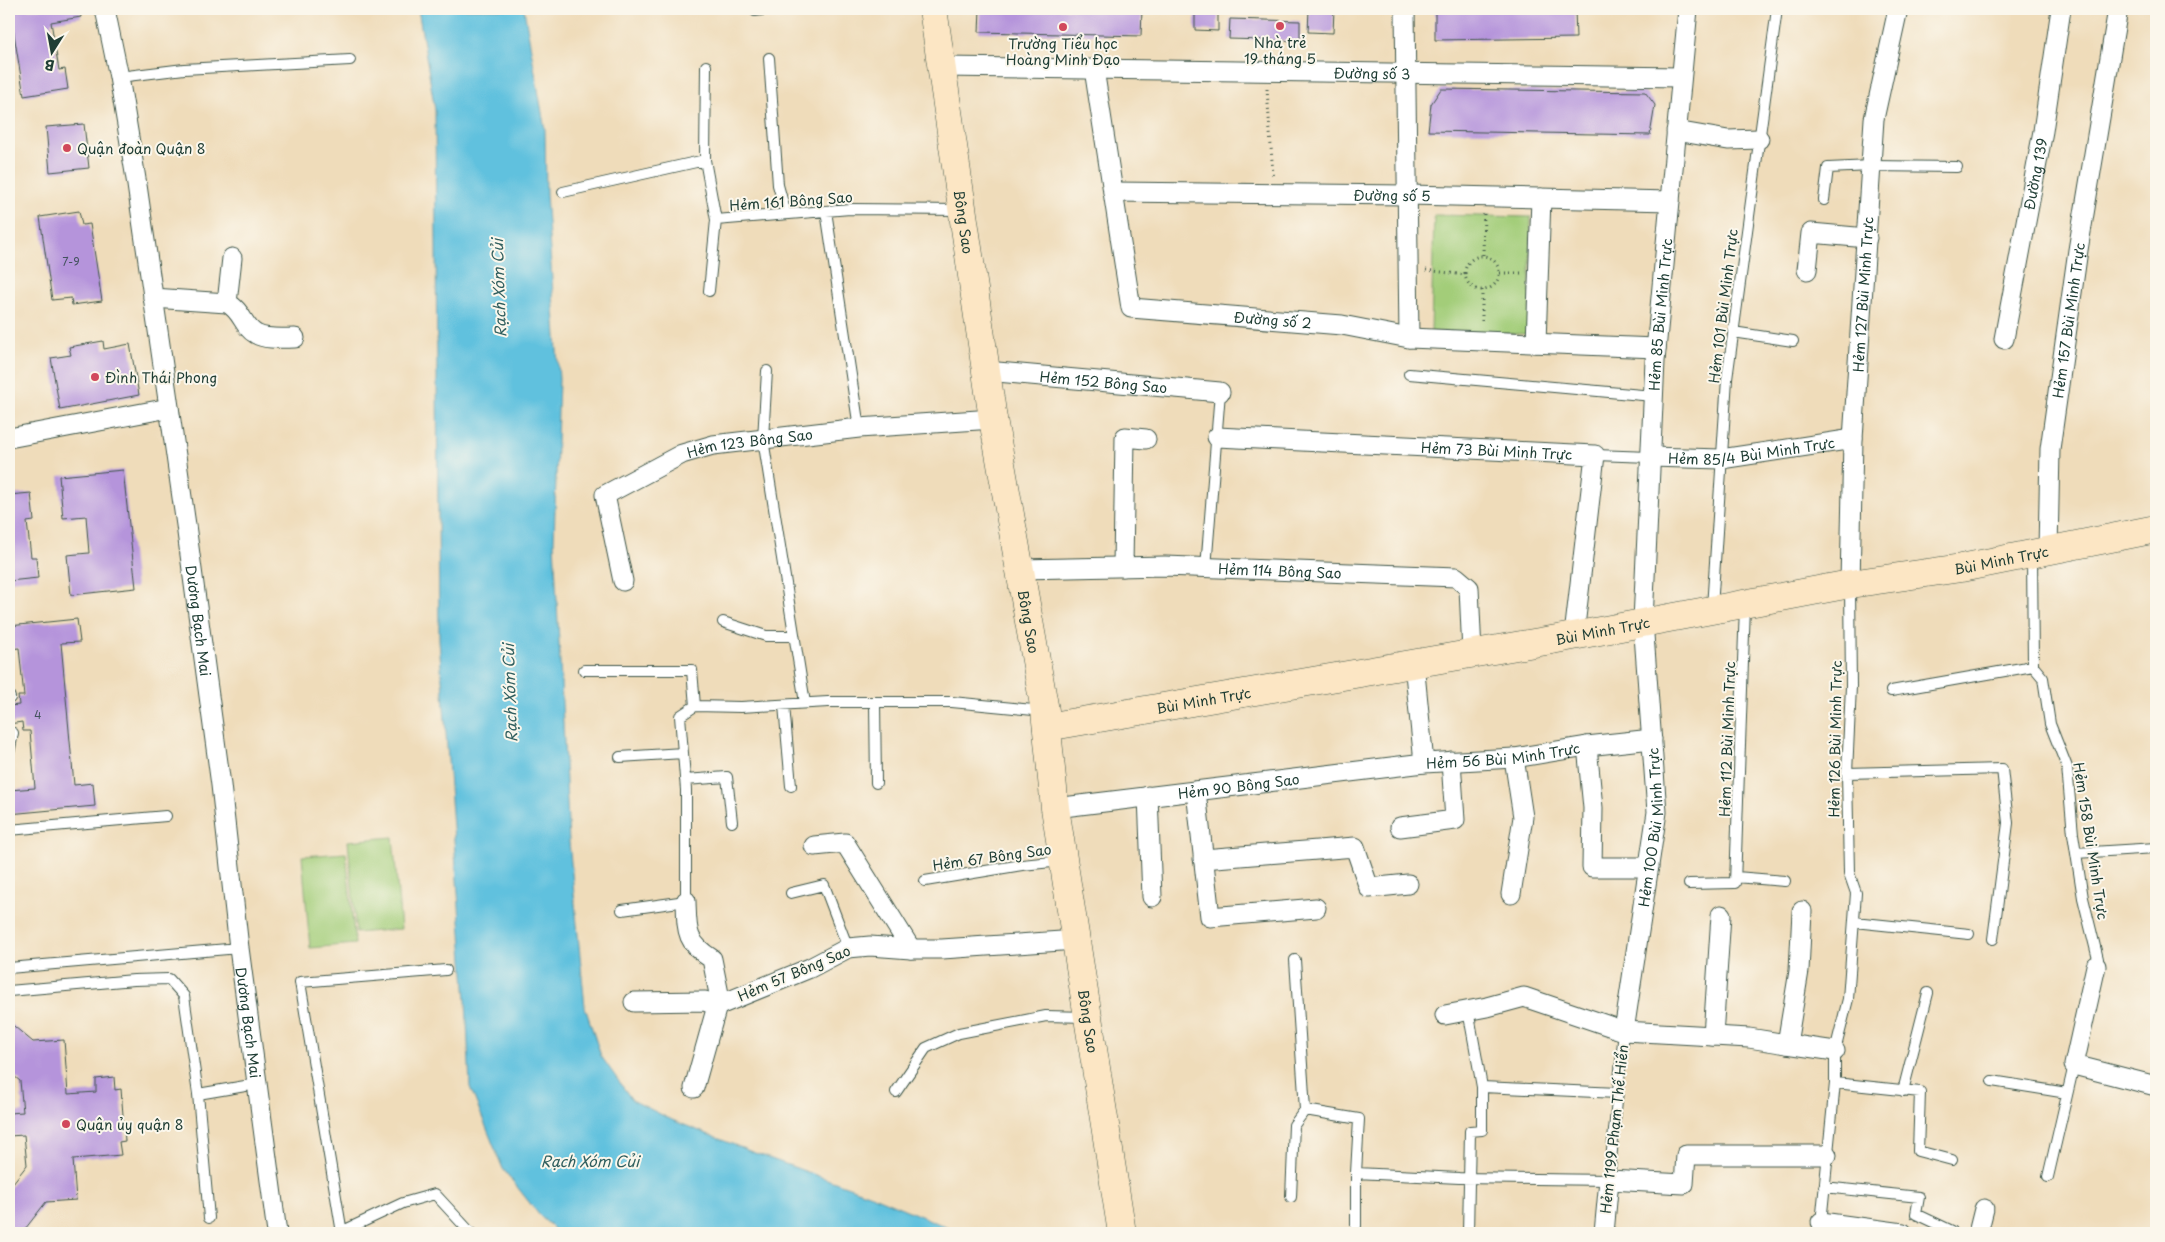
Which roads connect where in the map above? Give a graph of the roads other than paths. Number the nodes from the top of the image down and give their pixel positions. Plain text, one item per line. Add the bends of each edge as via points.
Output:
1 (105, 9) edge
2 (770, 9) edge
3 (933, 9) edge
4 (1405, 9) edge
5 (1688, 9) edge
6 (1777, 9) edge
7 (1898, 9) edge
8 (2061, 9) edge
9 (2118, 9) edge
10 (755, 11) dead end
11 (769, 58) dead end
12 (350, 60) dead end
13 (706, 66) dead end
14 (942, 67) junction
15 (1094, 69) junction
16 (1405, 74) junction
17 (119, 77) junction
18 (1681, 78) junction
19 (1676, 131) junction
20 (1760, 139) junction
21 (705, 160) junction
22 (1871, 166) junction
23 (1957, 167) dead end
24 (563, 192) dead end
25 (1113, 192) junction
26 (1408, 195) junction
27 (1541, 198) junction
28 (1824, 200) dead end
29 (1670, 201) junction
30 (963, 210) junction
31 (826, 211) junction
32 (786, 214) junction
33 (716, 220) junction
34 (1867, 238) junction
35 (232, 258) dead end
36 (1807, 270) dead end
37 (709, 291) dead end
38 (153, 298) junction
39 (228, 303) junction
40 (1733, 332) junction
41 (295, 338) dead end
42 (1409, 338) junction
43 (2004, 339) dead end
44 (1793, 341) dead end
45 (1536, 343) junction
46 (1656, 348) junction
47 (767, 370) dead end
48 (986, 371) junction
49 (1409, 374) dead end
50 (1220, 392) joint
51 (1653, 396) junction
52 (169, 408) junction
53 (994, 419) junction
54 (858, 428) junction
55 (1217, 436) junction
56 (9, 438) edge
57 (763, 439) junction
58 (1146, 439) dead end
59 (1853, 439) junction
60 (1596, 455) junction
61 (1650, 457) junction
62 (1721, 460) junction
63 (2156, 529) edge
64 (2040, 553) junction
65 (1123, 567) junction
66 (1206, 568) junction
67 (1021, 569) junction
68 (623, 581) dead end
69 (1850, 584) junction
70 (1746, 603) junction
71 (1712, 609) junction
72 (1643, 621) junction
73 (723, 622) dead end
74 (1574, 635) junction
75 (794, 636) junction
76 (1472, 653) junction
77 (1414, 663) junction
78 (2033, 666) junction
79 (584, 670) dead end
80 (1891, 691) dead end
81 (875, 702) junction
82 (805, 703) junction
83 (784, 705) junction
84 (695, 706) junction
85 (1046, 719) junction
86 (13, 733) dead end
87 (1652, 740) junction
88 (1587, 746) junction
89 (9, 753) edge
90 (683, 753) junction
91 (620, 757) dead end
92 (1514, 758) junction
93 (1451, 761) junction
94 (1424, 763) junction
95 (1847, 773) junction
96 (685, 780) junction
97 (876, 783) dead end
98 (791, 786) dead end
99 (1196, 791) junction
100 (1148, 796) junction
101 (1055, 808) junction
102 (166, 816) dead end
103 (732, 822) dead end
104 (1400, 827) dead end
105 (9, 830) edge
106 (814, 846) dead end
107 (2156, 848) edge
108 (2076, 853) junction
109 (1203, 859) junction
110 (1063, 861) junction
111 (1649, 867) junction
112 (1736, 877) junction
113 (925, 881) dead end
114 (1785, 881) dead end
115 (1408, 884) dead end
116 (1689, 884) dead end
117 (792, 894) dead end
118 (1511, 894) dead end
119 (1152, 897) dead end
120 (686, 900) junction
121 (1316, 908) dead end
122 (622, 910) dead end
123 (1802, 911) dead end
124 (1721, 915) dead end
125 (1854, 922) junction
126 (1970, 934) dead end
127 (1993, 939) dead end
128 (1076, 940) junction
129 (239, 948) junction
130 (848, 948) junction
131 (911, 950) junction
132 (1295, 960) dead end
133 (2097, 962) joint
134 (9, 968) edge
135 (446, 970) dead end
136 (9, 991) edge
137 (1928, 993) dead end
138 (634, 1002) dead end
139 (719, 1005) junction
140 (1468, 1010) junction
141 (1445, 1014) dead end
142 (1088, 1017) junction
143 (1624, 1031) junction
144 (1713, 1036) junction
145 (1787, 1044) junction
146 (1835, 1051) junction
147 (2074, 1065) junction
148 (1992, 1081) dead end
149 (257, 1084) junction
150 (1835, 1084) junction
151 (2156, 1086) edge
152 (1482, 1087) junction
153 (694, 1088) dead end
154 (1903, 1091) junction
155 (896, 1092) dead end
156 (1618, 1093) junction
157 (2067, 1093) junction
158 (198, 1094) junction
159 (1305, 1110) junction
160 (1827, 1155) junction
161 (1952, 1160) dead end
162 (1356, 1173) junction
163 (1469, 1178) junction
164 (2048, 1178) dead end
165 (1609, 1180) junction
166 (1824, 1187) junction
167 (1291, 1197) dead end
168 (1984, 1210) dead end
169 (210, 1218) dead end
170 (1356, 1226) dead end
171 (1820, 1228) edge
172 (1952, 1231) dead end
173 (343, 1232) edge
174 (277, 1233) edge
175 (471, 1233) edge
176 (1122, 1233) edge
177 (1468, 1233) edge
178 (1604, 1233) edge
179 (1903, 1233) edge
180 (1978, 1233) edge

1 - 17 street, Dương Bạch Mai
2 - 10 lane
3 - 14 street, Bông Sao
4 - 16 street
5 - 18 street, Hẻm 85 Bùi Minh Trực
6 - 20 lane, Hẻm 101 Bùi Minh Trực
7 - 22 street, Hẻm 127 Bùi Minh Trực via 1874,119
8 - 43 street, Đường 139 via 2043,131
9 - 64 street, Hẻm 157 Bùi Minh Trực via 2078,250 2050,448
11 - 32 lane via 778,185
12 - 17 lane via 184,69
13 - 21 lane, Hẻm 161 Bông Sao
14 - 15 street, Đường số 3
14 - 30 street, Bông Sao
15 - 16 street, Đường số 3
15 - 25 street, Đường số 2
16 - 18 street, Đường số 3
16 - 26 street
17 - 38 street, Dương Bạch Mai
18 - 19 street, Hẻm 85 Bùi Minh Trực
19 - 20 street via 1728,140
19 - 29 street, Hẻm 85 Bùi Minh Trực
20 - 40 lane, Hẻm 101 Bùi Minh Trực
21 - 24 lane
21 - 33 lane, Hẻm 161 Bông Sao
22 - 23 lane
22 - 28 lane via 1828,168
22 - 34 street, Hẻm 127 Bùi Minh Trực
25 - 26 street, Đường số 5
25 - 42 street, Đường số 2 via 1131,308 1342,325
26 - 27 street, Đường số 5
26 - 42 street
27 - 29 street, Đường số 5
27 - 45 street
29 - 46 street, Hẻm 85 Bùi Minh Trực
30 - 31 lane, Hẻm 161 Bông Sao
30 - 48 street, Bông Sao
31 - 32 lane, Hẻm 161 Bông Sao
31 - 54 lane
32 - 33 lane, Hẻm 161 Bông Sao
33 - 37 lane
34 - 36 street via 1811,233
34 - 59 street, Hẻm 127 Bùi Minh Trực
35 - 39 street
38 - 39 street
38 - 52 street, Dương Bạch Mai
39 - 41 street via 235,307 255,334
40 - 44 lane
40 - 62 lane, Hẻm 101 Bùi Minh Trực
42 - 45 street, Đường số 2
45 - 46 street, Đường số 2
46 - 51 street, Hẻm 85 Bùi Minh Trực
47 - 57 lane
48 - 50 street, Hẻm 152 Bông Sao
48 - 53 street, Bông Sao
49 - 51 lane
50 - 55 lane
51 - 61 street, Hẻm 85 Bùi Minh Trực
52 - 56 street
52 - 129 street, Dương Bạch Mai via 221,784
53 - 54 street, Hẻm 123 Bông Sao
53 - 67 street, Bông Sao
54 - 57 street, Hẻm 123 Bông Sao
55 - 60 street, Hẻm 73 Bùi Minh Trực
55 - 66 lane
57 - 68 street, Hẻm 123 Bông Sao via 713,445 682,454 605,495
57 - 75 lane
58 - 65 street via 1125,437
59 - 62 street, Hẻm 85/4 Bùi Minh Trực
59 - 69 street, Hẻm 127 Bùi Minh Trực
60 - 61 lane
60 - 74 street
61 - 62 street, Hẻm 85/4 Bùi Minh Trực
61 - 72 street, Hẻm 85 Bùi Minh Trực
62 - 71 lane, Hẻm 101 Bùi Minh Trực
63 - 64 street, Bùi Minh Trực
64 - 69 street, Bùi Minh Trực
64 - 78 lane, Hẻm 158 Bùi Minh Trực
65 - 66 street, Hẻm 114 Bông Sao
65 - 67 street, Hẻm 114 Bông Sao
66 - 76 street, Hẻm 114 Bông Sao via 1456,577 1469,588
67 - 85 street, Bông Sao
69 - 70 street, Bùi Minh Trực
69 - 95 lane, Hẻm 126 Bùi Minh Trực via 1851,686
70 - 71 street, Bùi Minh Trực
70 - 112 lane, Hẻm 112 Bùi Minh Trực
71 - 72 street, Bùi Minh Trực
72 - 74 street, Bùi Minh Trực
72 - 87 street, Hẻm 100 Bùi Minh Trực
73 - 75 lane via 766,636
74 - 76 street, Bùi Minh Trực
75 - 82 lane
76 - 77 street, Bùi Minh Trực
77 - 85 street, Bùi Minh Trực
77 - 94 street, Hẻm 56 Bùi Minh Trực
78 - 80 lane
78 - 108 lane, Hẻm 158 Bùi Minh Trực via 2043,678 2050,724 2067,767
79 - 84 lane via 692,670
81 - 82 lane
81 - 85 lane via 952,702
81 - 97 lane
82 - 83 lane
83 - 84 lane
83 - 98 lane
84 - 90 lane via 680,716
85 - 101 street, Bông Sao
86 - 89 lane
87 - 88 street, Hẻm 56 Bùi Minh Trực
87 - 111 street, Hẻm 100 Bùi Minh Trực via 1657,812
88 - 92 street, Hẻm 56 Bùi Minh Trực
88 - 111 street via 1593,808 1592,867
90 - 91 lane
90 - 96 lane
92 - 93 street, Hẻm 56 Bùi Minh Trực
92 - 118 street via 1523,817
93 - 94 street, Hẻm 56 Bùi Minh Trực
93 - 104 street via 1456,820
94 - 99 street, Hẻm 90 Bông Sao
95 - 125 lane, Hẻm 126 Bùi Minh Trực via 1849,873 1856,892
95 - 127 lane via 2002,769 2008,823
96 - 103 lane via 727,776
96 - 120 lane
99 - 100 street, Hẻm 90 Bông Sao
99 - 109 street
100 - 101 street, Hẻm 90 Bông Sao
100 - 119 street
101 - 110 street, Bông Sao
102 - 105 lane
106 - 131 street via 845,843
107 - 108 lane
108 - 133 lane, Hẻm 158 Bùi Minh Trực
109 - 115 street via 1355,847 1368,888
109 - 121 street via 1210,917
110 - 113 lane, Hẻm 67 Bông Sao
110 - 128 street, Bông Sao
111 - 143 street, Hẻm 100 Bùi Minh Trực
112 - 114 lane
112 - 116 lane via 1735,884
117 - 130 lane via 824,885
120 - 122 lane
120 - 139 street via 687,927 692,943 712,959
123 - 145 street via 1799,971
124 - 144 street
125 - 126 lane
125 - 146 lane via 1848,999
128 - 131 street, Hẻm 57 Bông Sao
128 - 142 street, Bông Sao
129 - 134 lane
129 - 149 street, Dương Bạch Mai
130 - 131 street, Hẻm 57 Bông Sao via 870,946
130 - 139 street, Hẻm 57 Bông Sao via 810,968
132 - 159 lane
133 - 147 street
135 - 173 lane via 300,982
136 - 158 lane via 169,980 184,996
137 - 154 lane
138 - 139 street via 705,1001
139 - 153 street
140 - 141 street, Hẻm 1199 Phạm Thế Hiển
140 - 143 street, Hẻm 1199 Phạm Thế Hiển via 1524,997
140 - 152 lane
142 - 155 lane via 1046,1016 959,1033 926,1048
142 - 176 street, Bông Sao
143 - 144 street
143 - 156 lane, Hẻm 1199 Phạm Thế Hiển
144 - 145 street
145 - 146 street
146 - 150 lane
147 - 151 street
147 - 157 lane
148 - 157 lane
149 - 158 lane
149 - 174 street, Dương Bạch Mai
150 - 154 lane
150 - 160 lane
152 - 156 lane
152 - 163 lane via 1482,1130 1470,1131
154 - 161 lane via 1920,1092 1918,1151
156 - 165 lane, Hẻm 1199 Phạm Thế Hiển
157 - 164 lane
158 - 169 lane
159 - 162 lane via 1359,1119
159 - 167 lane via 1294,1125
160 - 165 street via 1686,1155 1684,1184
160 - 166 lane
162 - 163 lane
162 - 170 lane
163 - 165 lane
163 - 177 lane
165 - 178 street, Hẻm 1199 Phạm Thế Hiển
166 - 171 lane
166 - 172 lane via 1919,1197 1916,1214
168 - 180 street
171 - 179 street
173 - 175 lane via 403,1203 435,1194

